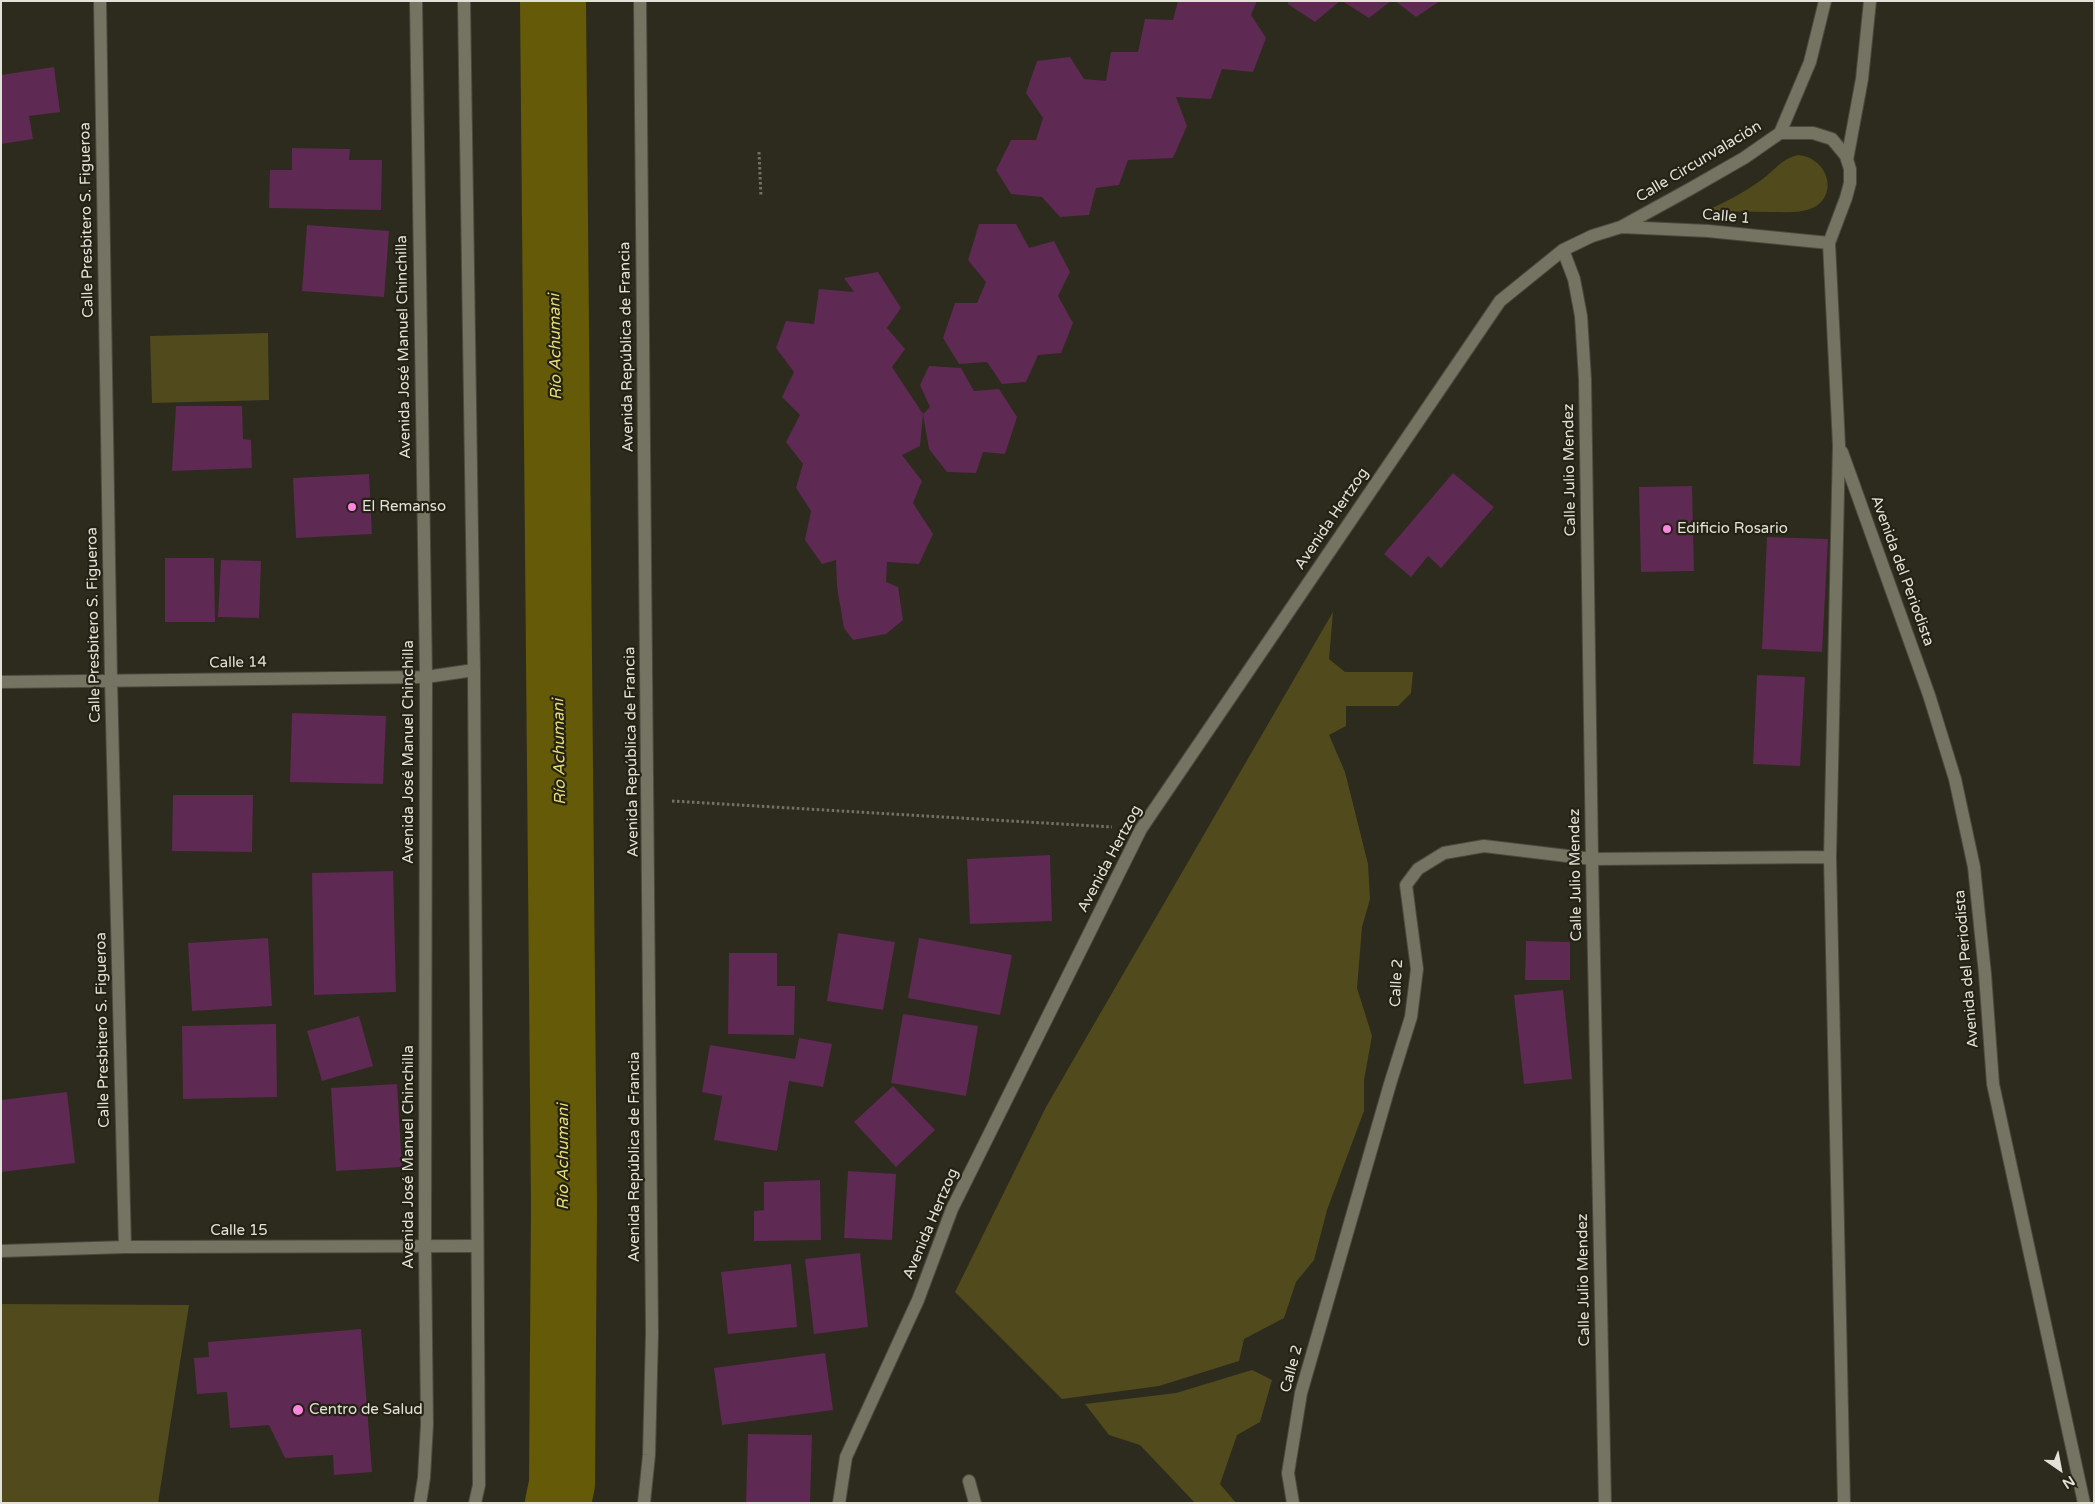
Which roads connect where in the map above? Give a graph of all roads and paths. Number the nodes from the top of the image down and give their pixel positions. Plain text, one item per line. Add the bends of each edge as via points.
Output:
1 (100, 1) edge
2 (416, 1) edge
3 (464, 1) edge
4 (640, 1) edge
5 (1825, 1) edge
6 (1870, 1) edge
7 (1780, 132) junction
8 (759, 152) dead end
9 (1847, 160) junction
10 (761, 198) dead end
11 (1621, 226) junction
12 (1829, 243) junction
13 (1563, 250) junction
14 (1839, 445) junction
15 (474, 670) junction
16 (426, 677) junction
17 (111, 680) junction
18 (1, 682) edge
19 (649, 800) junction
20 (1140, 829) junction
21 (1830, 857) junction
22 (1592, 859) junction
23 (424, 1246) junction
24 (478, 1246) junction
25 (124, 1248) junction
26 (1, 1251) edge
27 (969, 1481) dead end
28 (420, 1503) edge
29 (475, 1503) edge
30 (644, 1503) edge
31 (839, 1503) edge
32 (976, 1503) edge
33 (1293, 1503) edge
34 (1605, 1503) edge
35 (1844, 1503) edge
36 (2084, 1503) edge

1 - 17 street, Calle Presbitero S. Figueroa
2 - 16 street, Avenida José Manuel Chinchilla
3 - 15 street
4 - 19 street, Avenida República de Francia
5 - 7 street, Calle Circunvalación via 1810,62
6 - 9 street via 1862,79
7 - 9 street via 1813,133 1832,139
7 - 11 street, Calle Circunvalación via 1744,158
8 - 10 path
9 - 12 street via 1850,183
11 - 12 street, Calle 1
11 - 13 street, Calle Circunvalación
12 - 14 street
13 - 20 street, Avenida Hertzog via 1500,301
13 - 22 street, Calle Julio Mendez via 1574,279 1582,316
14 - 21 street
14 - 36 street, Avenida del Periodista via 1929,695 1955,779 1974,867 1993,1084
15 - 16 street, Calle 14
15 - 24 street
16 - 17 street, Calle 14
16 - 23 street, Avenida José Manuel Chinchilla
17 - 18 street, Calle 14
17 - 25 street, Calle Presbitero S. Figueroa
19 - 20 path
19 - 30 street, Avenida República de Francia via 652,1333 649,1454
20 - 31 street, Avenida Hertzog via 952,1209 918,1300 846,1457
21 - 22 street, Calle 2
21 - 35 street
22 - 33 street, Calle 2 via 1484,846 1444,853 1418,869 1406,885 1417,968 1411,1017 1301,1393 1288,1473
22 - 34 street, Calle Julio Mendez
23 - 24 street, Calle 15
23 - 25 street, Calle 15
23 - 28 street, Avenida José Manuel Chinchilla via 427,1424
24 - 29 street via 479,1485
25 - 26 street, Calle 15
27 - 32 street

